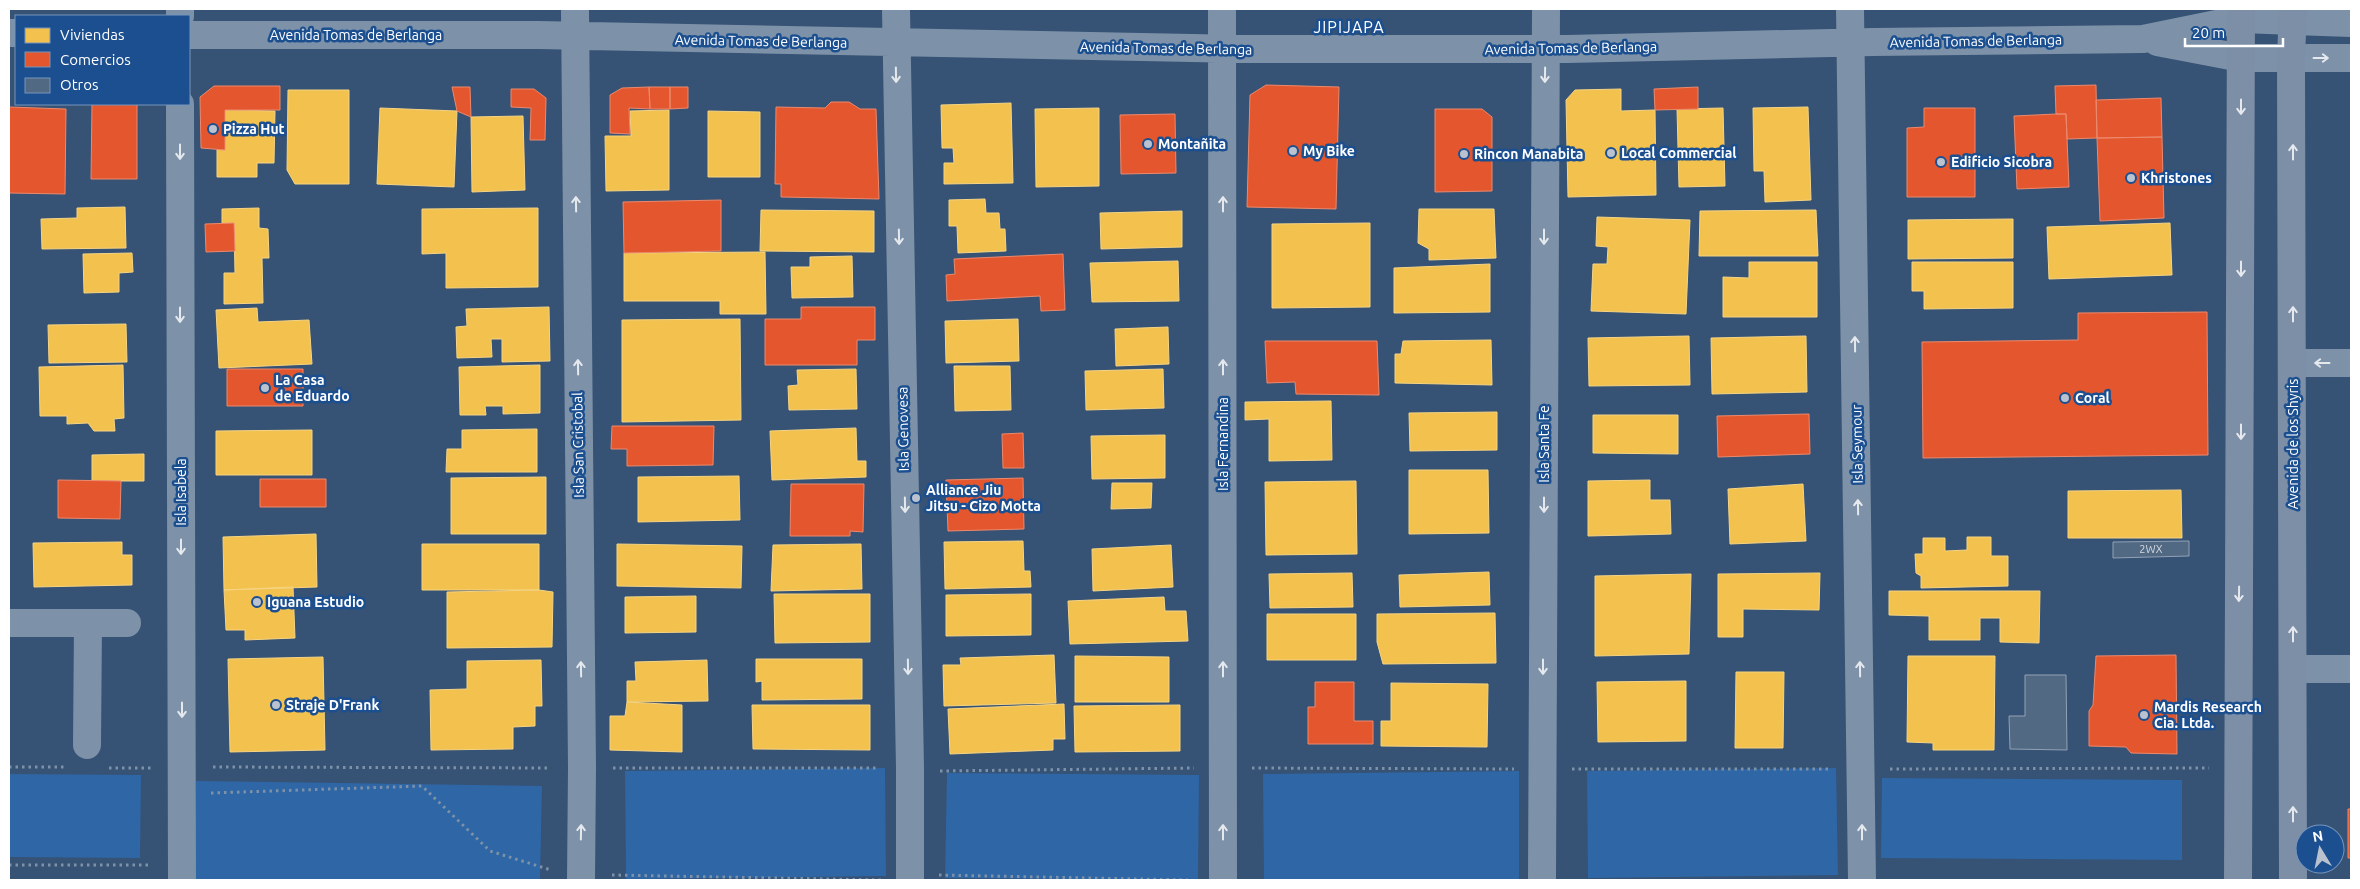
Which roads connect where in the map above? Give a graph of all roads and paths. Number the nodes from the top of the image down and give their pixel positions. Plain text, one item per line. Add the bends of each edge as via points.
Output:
1 (575, 9) edge
2 (896, 9) edge
3 (1222, 9) edge
4 (1546, 9) edge
5 (1850, 9) edge
6 (2241, 14) edge
7 (2293, 15) edge
8 (2351, 23) edge
9 (190, 35) edge
10 (575, 37) junction
11 (2143, 40) junction
12 (1851, 43) junction
13 (895, 44) junction
14 (1546, 48) junction
15 (1222, 49) junction
16 (2241, 58) junction
17 (2291, 58) junction
18 (2351, 58) edge
19 (180, 105) edge
20 (2292, 363) junction
21 (2351, 363) edge
22 (9, 623) edge
23 (88, 623) junction
24 (127, 624) dead end
25 (2293, 669) junction
26 (2351, 669) edge
27 (87, 745) dead end
28 (207, 793) dead end
29 (9, 865) edge
30 (182, 873) edge
31 (581, 877) edge
32 (910, 880) edge
33 (1223, 880) edge
34 (1542, 880) edge
35 (1862, 880) edge
36 (2238, 880) edge
37 (2293, 880) edge

1 - 10 street, Isla San Cristobal
2 - 13 street, Isla Genovesa
3 - 15 street, Isla Fernandina
4 - 14 street, Isla Santa Fe
5 - 12 street, Isla Seymour
6 - 7 street, Avenida Tomas de Berlanga
6 - 11 street, Avenida Tomas de Berlanga
6 - 16 main road
7 - 8 street, Avenida Tomas de Berlanga
7 - 17 main road, Avenida de los Shyris
9 - 10 street, Avenida Tomas de Berlanga
10 - 13 street, Avenida Tomas de Berlanga
31 -> 10 street, Isla San Cristobal
11 - 12 street, Avenida Tomas de Berlanga
11 - 16 street, Avenida Tomas de Berlanga
12 - 14 street, Avenida Tomas de Berlanga
35 -> 12 street, Isla Seymour
13 - 15 street, Avenida Tomas de Berlanga
13 -> 32 street, Isla Genovesa
14 - 15 street, Avenida Tomas de Berlanga
14 -> 34 street, Isla Santa Fe
33 -> 15 street, Isla Fernandina
16 - 17 street, Avenida Tomas de Berlanga
16 -> 36 main road
17 -> 18 street, Avenida Tomas de Berlanga
20 -> 17 main road, Avenida de los Shyris
19 -> 30 street, Isla Isabela
21 -> 20 street
25 -> 20 main road, Avenida de los Shyris
22 - 23 street
23 - 24 street
23 - 27 street
25 - 26 street
37 -> 25 main road, Avenida de los Shyris
28 - 31 path via 422,786 490,851
29 - 30 path

